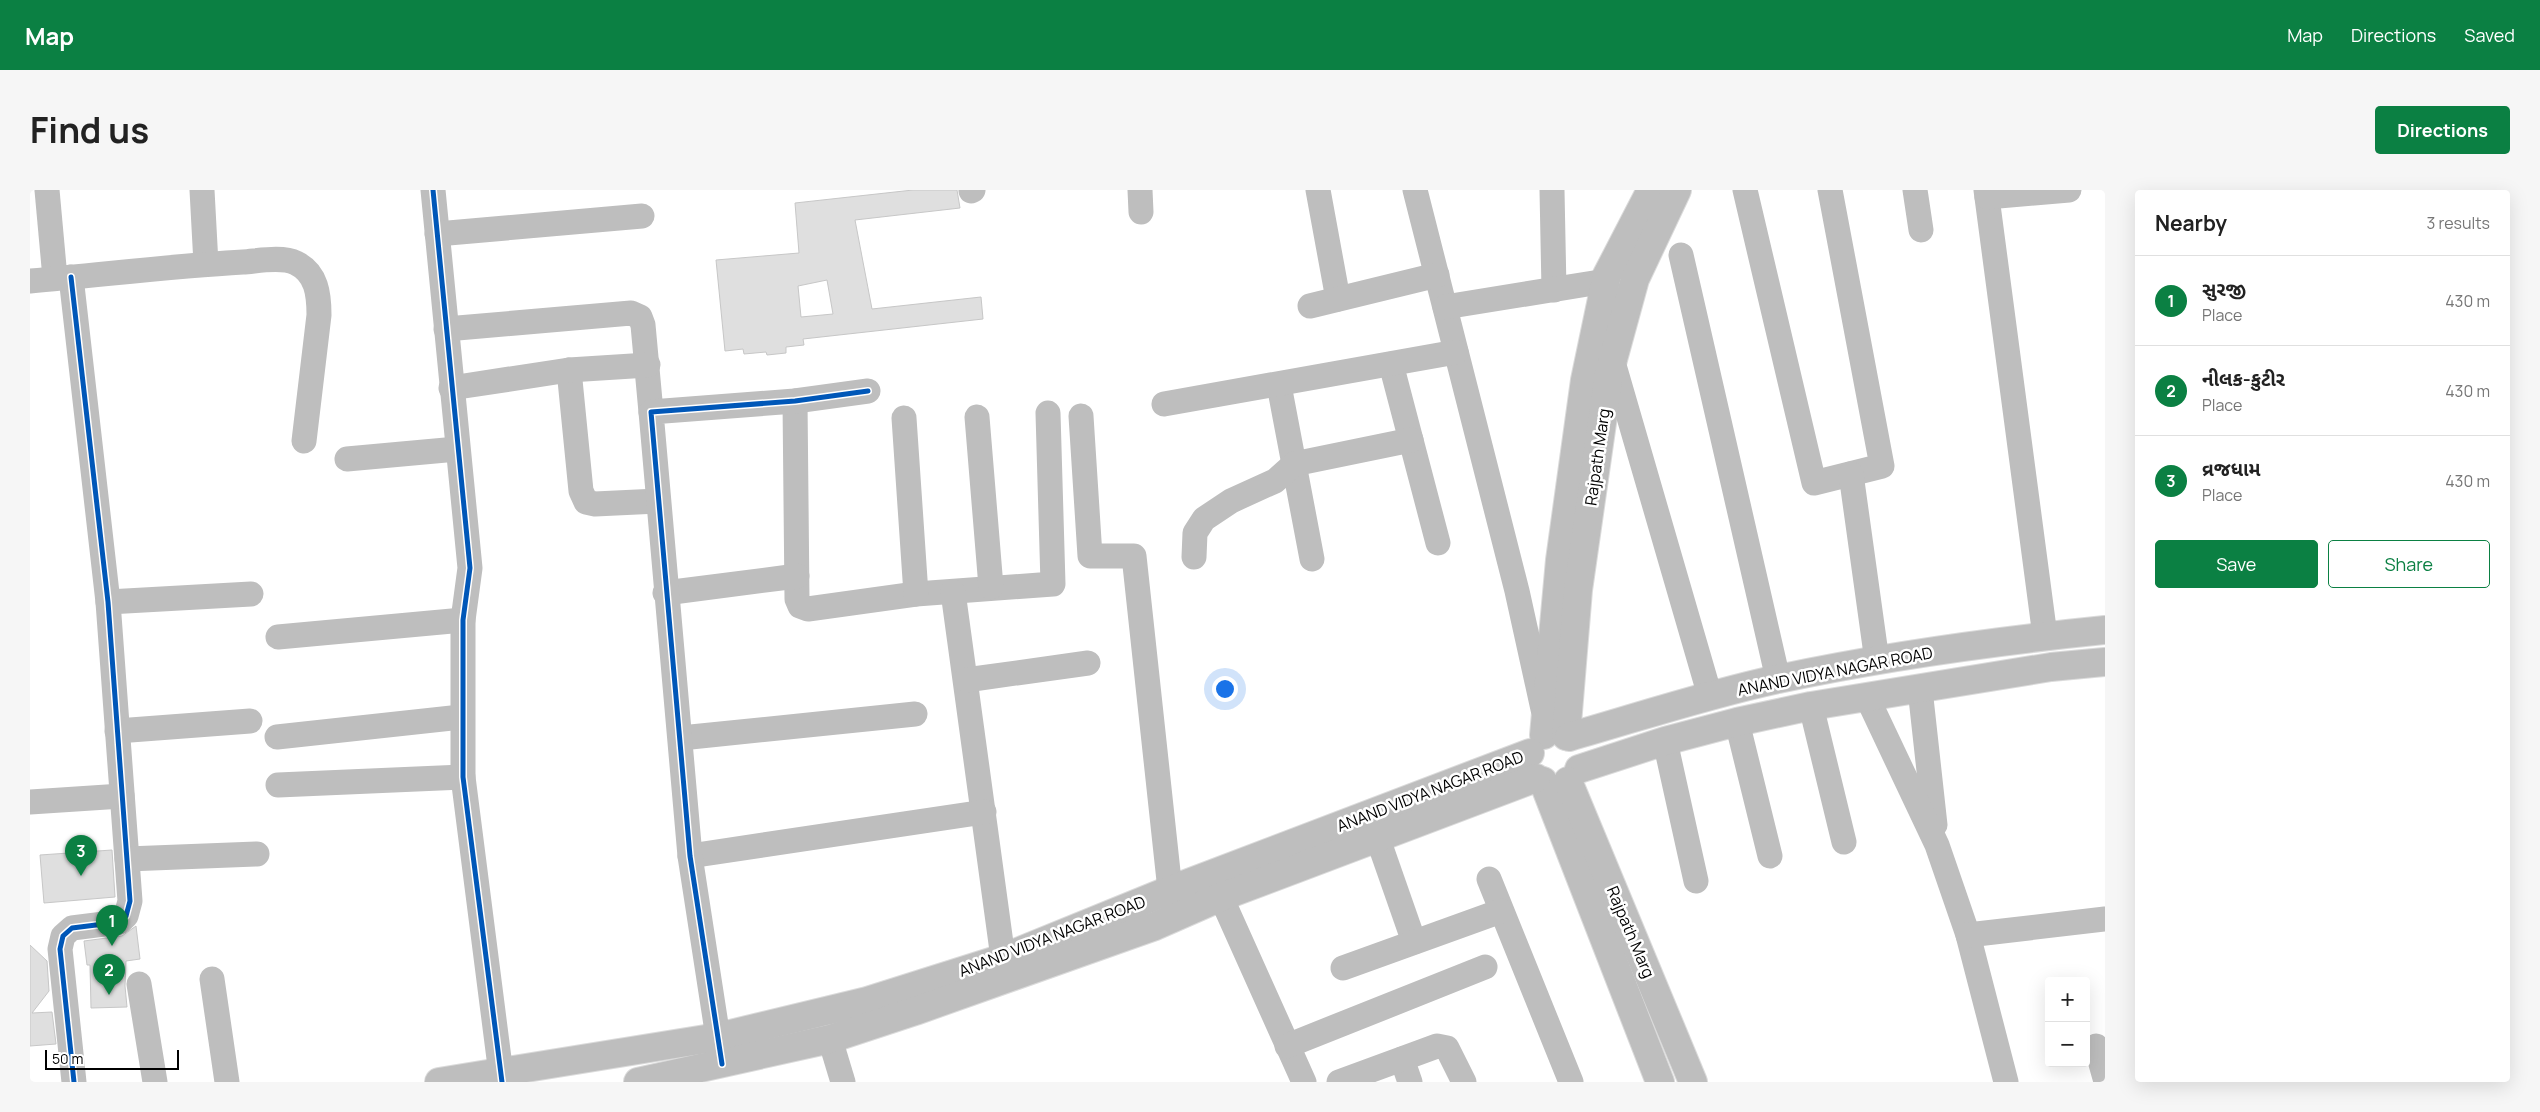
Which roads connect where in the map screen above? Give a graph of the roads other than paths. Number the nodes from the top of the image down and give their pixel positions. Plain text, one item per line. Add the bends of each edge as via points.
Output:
1 (202, 190) edge
2 (433, 190) edge
3 (1318, 190) edge
4 (1415, 190) edge
5 (1552, 190) edge
6 (1651, 190) edge
7 (1677, 190) edge
8 (1745, 190) edge
9 (1830, 190) edge
10 (1914, 190) edge
11 (2065, 190) edge
12 (2069, 190) edge
13 (42, 194) edge
14 (1986, 194) edge
15 (642, 216) dead end
16 (1921, 230) dead end
17 (438, 234) junction
18 (1681, 255) dead end
19 (206, 264) junction
20 (1437, 275) junction
21 (63, 278) junction
22 (30, 281) edge
23 (1606, 281) junction
24 (1554, 290) junction
25 (1338, 300) junction
26 (1310, 306) dead end
27 (1445, 307) junction
28 (446, 329) junction
29 (1456, 352) junction
30 (1613, 362) junction
31 (1391, 364) junction
32 (648, 365) junction
33 (569, 370) junction
34 (1279, 385) junction
35 (451, 388) junction
36 (868, 391) dead end
37 (795, 401) junction
38 (1164, 404) dead end
39 (651, 412) junction
40 (1048, 413) dead end
41 (1080, 416) dead end
42 (977, 417) dead end
43 (904, 418) dead end
44 (1411, 440) junction
45 (304, 441) dead end
46 (457, 449) junction
47 (347, 459) dead end
48 (1294, 464) junction
49 (1851, 474) junction
50 (658, 501) junction
51 (1438, 543) dead end
52 (1194, 556) dead end
53 (1312, 559) dead end
54 (797, 576) junction
55 (991, 587) junction
56 (953, 592) junction
57 (665, 593) junction
58 (251, 594) dead end
59 (916, 594) junction
60 (108, 602) junction
61 (462, 620) junction
62 (2105, 630) edge
63 (2044, 636) junction
64 (278, 637) dead end
65 (1877, 661) junction
66 (2105, 662) edge
67 (1088, 663) dead end
68 (1778, 679) junction
69 (966, 680) junction
70 (1920, 688) junction
71 (1710, 696) junction
72 (1867, 697) junction
73 (1811, 706) junction
74 (915, 714) dead end
75 (461, 717) junction
76 (250, 720) dead end
77 (1737, 722) junction
78 (117, 731) junction
79 (277, 737) dead end
80 (681, 738) junction
81 (1665, 741) junction
82 (1554, 754) junction
83 (463, 777) junction
84 (278, 786) dead end
85 (122, 796) junction
86 (30, 802) edge
87 (984, 812) junction
88 (1378, 839) junction
89 (1844, 842) dead end
90 (1937, 845) junction
91 (257, 854) dead end
92 (690, 856) junction
93 (1770, 856) dead end
94 (127, 859) junction
95 (1489, 879) dead end
96 (1696, 881) dead end
97 (1170, 890) junction
98 (1221, 897) junction
99 (1500, 911) junction
100 (2105, 919) edge
101 (1968, 935) junction
102 (1414, 942) junction
103 (1003, 958) junction
104 (1485, 967) dead end
105 (1343, 968) dead end
106 (212, 979) dead end
107 (140, 984) dead end
108 (718, 1037) junction
109 (830, 1039) junction
110 (1287, 1046) junction
111 (2096, 1046) dead end
112 (1402, 1059) junction
113 (709, 1071) edge
114 (501, 1077) edge
115 (2105, 1078) edge
116 (74, 1082) edge
117 (155, 1082) edge
118 (227, 1082) edge
119 (439, 1082) edge
120 (638, 1082) edge
121 (843, 1082) edge
122 (1304, 1082) edge
123 (1339, 1082) edge
124 (1410, 1082) edge
125 (1464, 1082) edge
126 (1571, 1082) edge
127 (1660, 1082) edge
128 (1693, 1082) edge
129 (2006, 1082) edge

1 - 19 street
2 - 17 street
3 - 25 street
4 - 20 street
5 - 24 street
6 - 23 main road, Rajpath Marg
7 - 30 main road, Rajpath Marg via 1635,279
8 - 49 street via 1814,483
9 - 49 street via 1882,466
10 - 16 street
11 - 12 street
11 - 14 street
13 - 21 street
14 - 63 street
15 - 17 street
17 - 28 street
18 - 68 street
19 - 21 street
19 - 45 street via 295,262 315,282 319,316
20 - 25 street
20 - 27 street
21 - 22 street
21 - 60 street
23 - 24 street
23 - 82 main road, Rajpath Marg via 1585,380 1560,560
24 - 27 street
25 - 26 street
27 - 29 street
28 - 32 street via 631,313 640,317 643,325
28 - 35 street
29 - 31 street
29 - 82 street via 1517,591
30 - 71 street
30 - 82 main road, Rajpath Marg
31 - 34 street
31 - 44 street
32 - 33 street
32 - 39 street
33 - 35 street
33 - 50 street via 581,491 586,502
34 - 38 street
34 - 48 street
35 - 46 street
36 - 37 street
37 - 39 street
37 - 54 street
39 - 50 street
40 - 55 street via 1053,584
41 - 97 street via 1090,556 1134,556
42 - 55 street
43 - 59 street
44 - 48 street
44 - 51 street
46 - 47 street
46 - 61 street via 470,568
48 - 52 street via 1275,481 1231,501 1204,519 1195,532
48 - 53 street
49 - 65 street
50 - 57 street
54 - 57 street
54 - 59 street via 797,599 800,606 808,609
55 - 56 street
56 - 59 street
56 - 69 street
57 - 80 street
58 - 60 street
60 - 78 street
61 - 64 street
61 - 75 street
62 - 63 main road, ANAND VIDYA NAGAR ROAD
63 - 65 main road, ANAND VIDYA NAGAR ROAD
65 - 68 main road, ANAND VIDYA NAGAR ROAD
66 - 70 main road, ANAND VIDYA NAGAR ROAD via 2051,667
67 - 69 street
68 - 71 main road, ANAND VIDYA NAGAR ROAD
69 - 87 street
70 - 72 main road, ANAND VIDYA NAGAR ROAD
70 - 90 street
71 - 82 main road, ANAND VIDYA NAGAR ROAD
72 - 73 main road, ANAND VIDYA NAGAR ROAD
72 - 90 street
73 - 77 main road, ANAND VIDYA NAGAR ROAD
73 - 89 street
74 - 80 street
75 - 79 street
75 - 83 street
76 - 78 street
77 - 81 main road, ANAND VIDYA NAGAR ROAD
77 - 93 street
78 - 85 street
80 - 92 street
81 - 82 main road, ANAND VIDYA NAGAR ROAD
81 - 96 street
82 - 88 main road, ANAND VIDYA NAGAR ROAD
82 - 97 main road, ANAND VIDYA NAGAR ROAD
82 - 127 main road, Rajpath Marg
82 - 128 main road, Rajpath Marg
83 - 84 street
83 - 114 street
85 - 86 street
85 - 94 street
87 - 92 street
87 - 103 street
88 - 98 main road, ANAND VIDYA NAGAR ROAD
88 - 102 street
90 - 101 street
91 - 94 street
92 - 108 street
94 - 116 street via 130,900 126,916 120,922 72,928 63,936 60,949
95 - 99 street
97 - 103 main road, ANAND VIDYA NAGAR ROAD
98 - 109 main road, ANAND VIDYA NAGAR ROAD via 1155,926 990,986
98 - 110 street
99 - 102 street
99 - 126 street
100 - 101 street
101 - 129 street
102 - 105 street
103 - 108 main road, ANAND VIDYA NAGAR ROAD via 867,1001
104 - 110 street
106 - 118 street
107 - 117 street
108 - 113 street
108 - 114 main road, ANAND VIDYA NAGAR ROAD
109 - 113 main road, ANAND VIDYA NAGAR ROAD
109 - 121 street
110 - 122 street
111 - 115 street
112 - 123 street
112 - 124 street
112 - 125 street via 1437,1046 1447,1048
113 - 120 main road, ANAND VIDYA NAGAR ROAD
114 - 119 main road, ANAND VIDYA NAGAR ROAD

